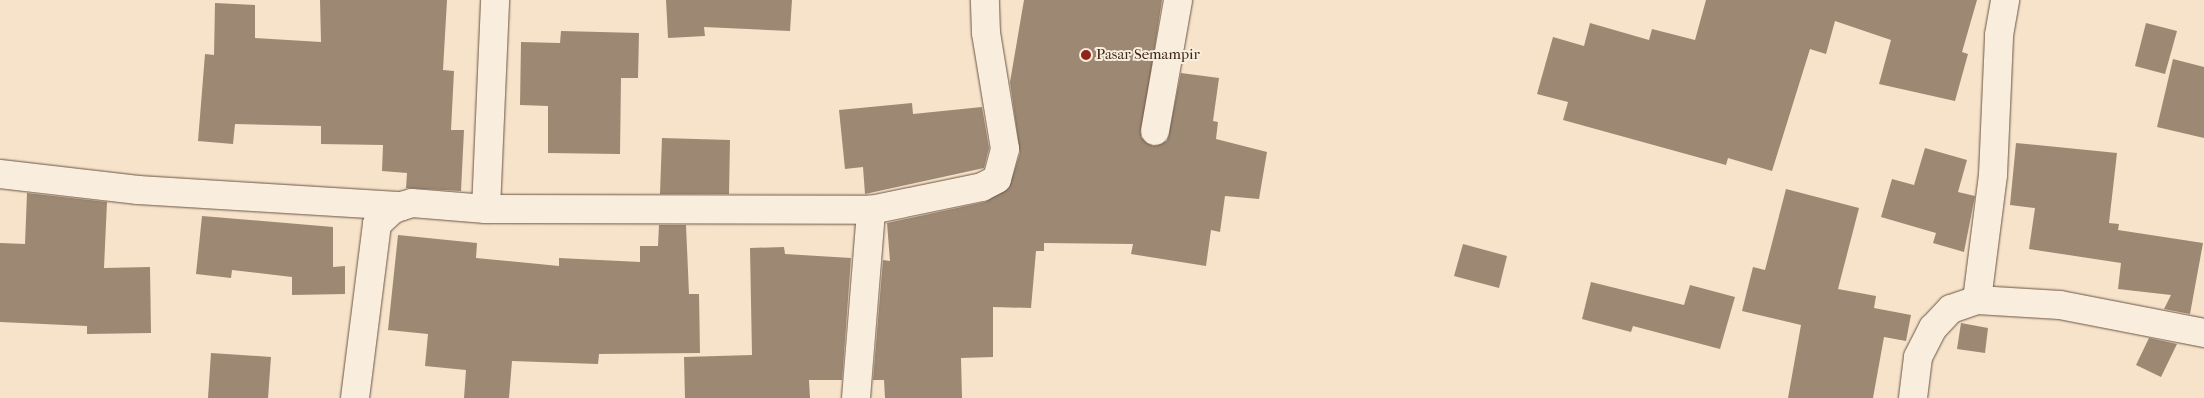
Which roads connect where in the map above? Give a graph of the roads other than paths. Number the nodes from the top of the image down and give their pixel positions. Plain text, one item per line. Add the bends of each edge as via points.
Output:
1 (495, 0) edge
2 (985, 0) edge
3 (1178, 0) edge
4 (2005, 0) edge
5 (1155, 130) dead end
6 (0, 174) edge
7 (402, 206) junction
8 (486, 208) junction
9 (871, 210) junction
10 (1977, 300) junction
11 (2204, 333) edge
12 (355, 398) edge
13 (856, 398) edge
14 (1913, 398) edge

1 - 8 street
2 - 9 street via 986,33 1005,148 997,180 982,187
3 - 5 street
4 - 10 street via 1999,35 1993,176
6 - 7 street via 138,190
7 - 8 street via 412,203
7 - 12 street via 392,210 377,224
8 - 9 street
9 - 13 street
10 - 11 street via 2060,305
10 - 14 street via 1951,309 1933,328 1918,358

